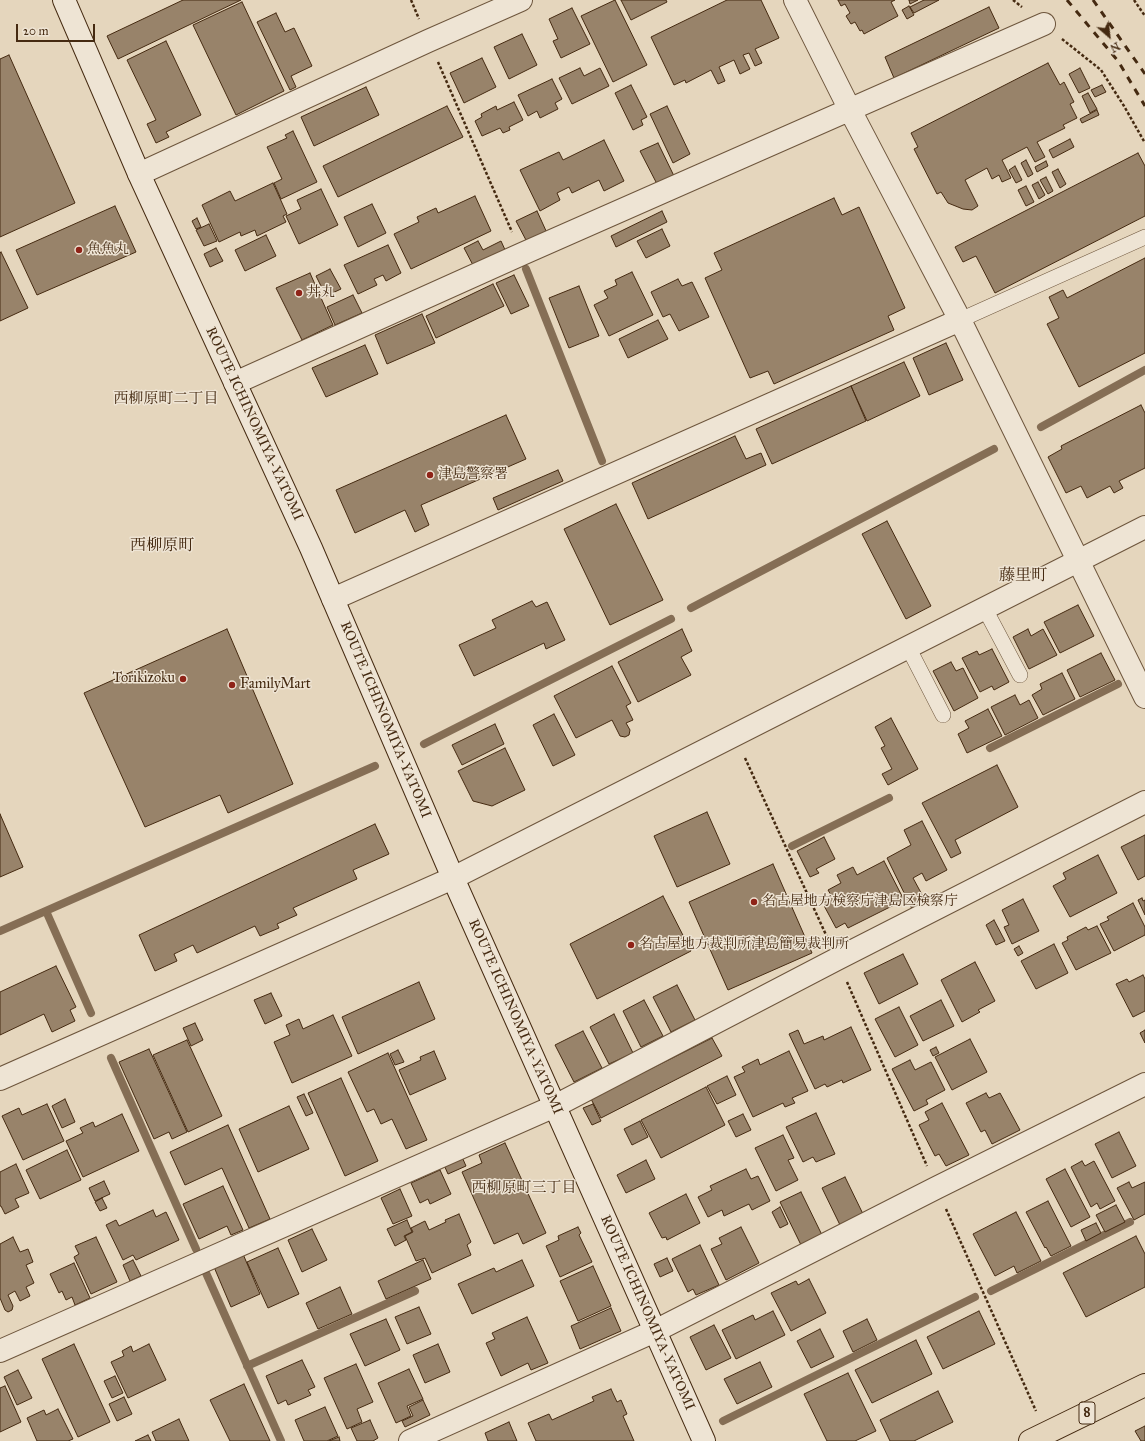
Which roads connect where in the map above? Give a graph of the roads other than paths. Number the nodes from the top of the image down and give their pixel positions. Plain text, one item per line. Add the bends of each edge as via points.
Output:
1 (64, 0) edge
2 (521, 0) edge
3 (796, 0) edge
4 (1044, 24) road end
5 (850, 110) junction
6 (139, 174) junction
7 (1145, 237) edge
8 (960, 320) junction
9 (235, 383) junction
10 (1145, 527) edge
11 (1078, 561) junction
12 (333, 599) junction
13 (985, 608) junction
14 (908, 648) junction
15 (1020, 675) dead end
16 (1145, 697) edge
17 (943, 715) dead end
18 (1145, 802) edge
19 (452, 878) junction
20 (0, 1079) edge
21 (1145, 1084) edge
22 (555, 1106) junction
23 (655, 1331) junction
24 (0, 1350) edge
25 (1145, 1385) edge
26 (1038, 1437) edge
27 (410, 1441) edge
28 (704, 1441) edge

1 - 6 street, ROUTE ICHINOMIYA-YATOMI
2 - 6 street via 428,40
3 - 5 street
4 - 5 street
5 - 8 street
5 - 9 street
6 - 9 street, ROUTE ICHINOMIYA-YATOMI
7 - 8 lane
8 - 11 street
8 - 12 street
9 - 12 street, ROUTE ICHINOMIYA-YATOMI
10 - 11 street
11 - 13 street
11 - 16 street
12 - 19 street, ROUTE ICHINOMIYA-YATOMI
13 - 14 street
13 - 15 lane
14 - 17 lane
14 - 19 street
18 - 22 street
19 - 20 street
19 - 22 street, ROUTE ICHINOMIYA-YATOMI
21 - 23 street
22 - 23 street, ROUTE ICHINOMIYA-YATOMI
22 - 24 street
23 - 27 street
23 - 28 street, ROUTE ICHINOMIYA-YATOMI
25 - 26 main road, 8

